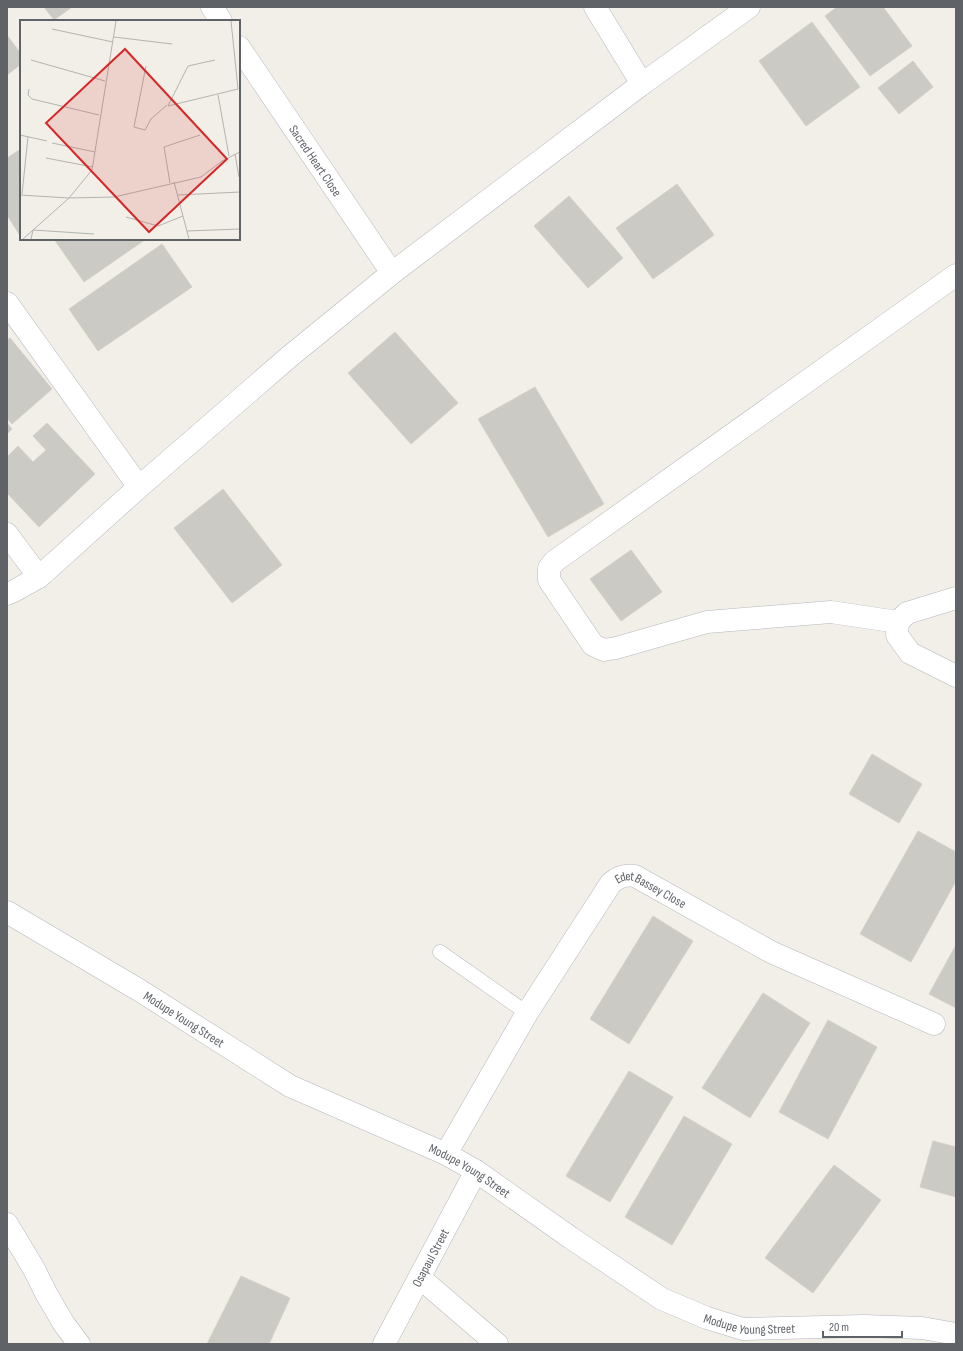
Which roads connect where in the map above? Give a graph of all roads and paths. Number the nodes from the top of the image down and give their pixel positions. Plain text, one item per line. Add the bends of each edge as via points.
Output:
1 (212, 7) edge
2 (596, 7) edge
3 (749, 7) edge
4 (220, 20) edge
5 (240, 49) edge
6 (642, 84) junction
7 (392, 273) junction
8 (956, 275) edge
9 (7, 303) edge
10 (139, 487) junction
11 (7, 534) edge
12 (39, 577) junction
13 (7, 594) edge
14 (956, 598) edge
15 (898, 622) junction
16 (956, 676) edge
17 (7, 912) edge
18 (440, 952) dead end
19 (527, 1013) junction
20 (934, 1024) dead end
21 (446, 1154) junction
22 (476, 1171) junction
23 (7, 1224) edge
24 (420, 1278) junction
25 (956, 1334) edge
26 (79, 1344) edge
27 (384, 1344) edge
28 (497, 1344) edge

1 - 4 street
2 - 6 street
3 - 6 street
5 - 7 street, Sacred Heart Close
6 - 7 street
7 - 10 street via 289,357
8 - 15 street via 555,561 549,568 549,580 593,645 604,650 707,622 831,612
9 - 10 street
10 - 12 street
11 - 12 street
12 - 13 street
14 - 15 street via 907,613
15 - 16 street via 897,634 910,653
17 - 21 street, Modupe Young Street via 139,990 290,1086
18 - 19 lane
19 - 20 street, Edet Bassey Close via 611,883 629,875 771,952
19 - 21 street, Edet Bassey Close
21 - 22 street, Modupe Young Street
22 - 24 street, Osapaul Street
22 - 25 street, Modupe Young Street via 662,1299 707,1318 743,1328 900,1327
23 - 26 street via 47,1296
24 - 27 street, Osapaul Street
24 - 28 street

